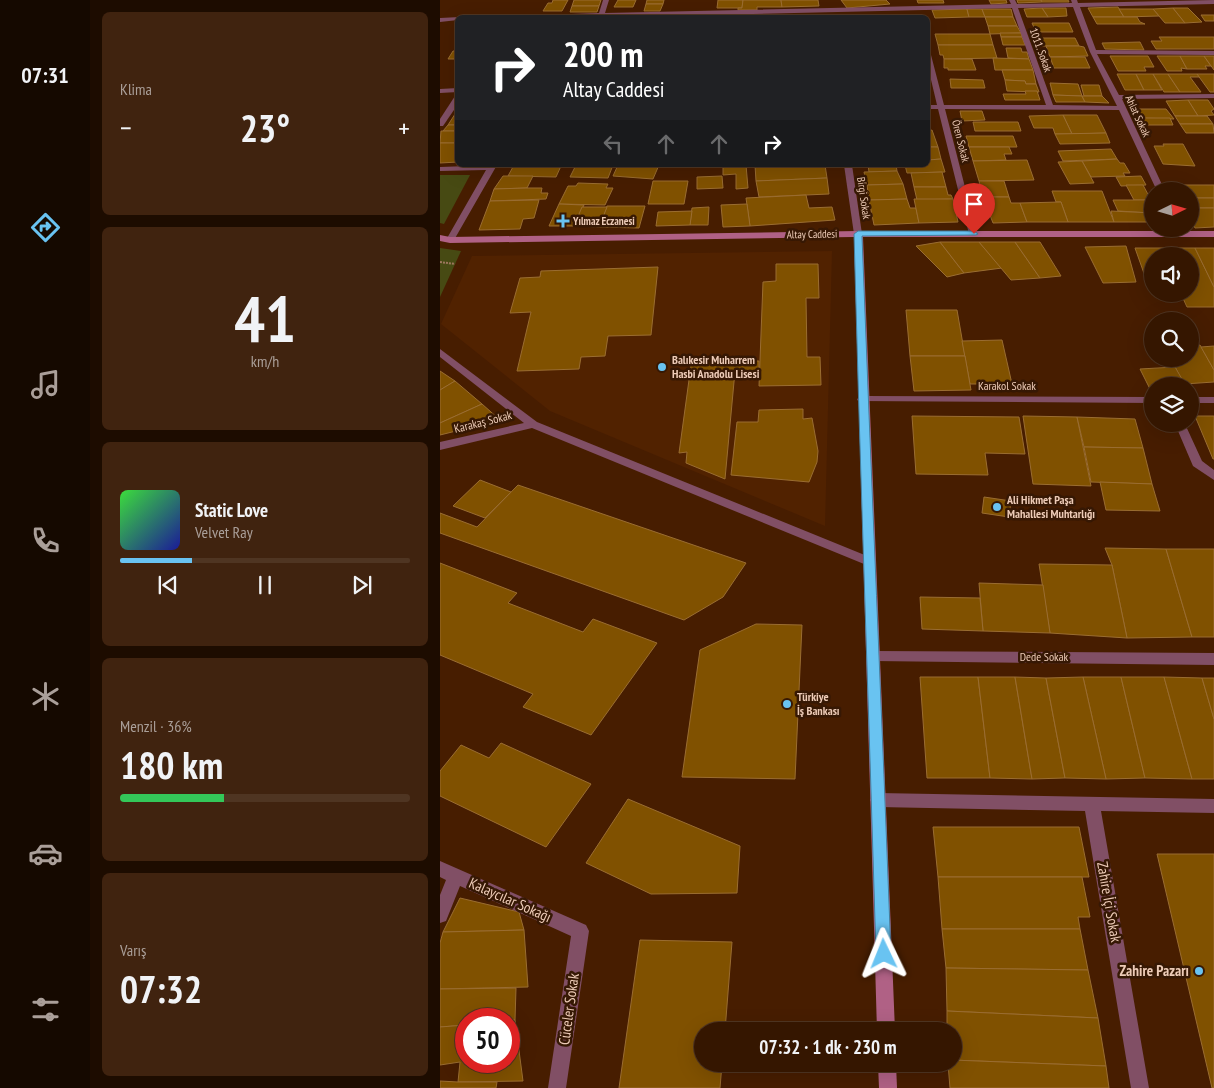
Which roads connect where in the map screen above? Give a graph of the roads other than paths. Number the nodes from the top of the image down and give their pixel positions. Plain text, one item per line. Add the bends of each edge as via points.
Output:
1 (606, 0) edge
2 (827, 0) edge
3 (913, 0) edge
4 (1075, 2) edge
5 (1154, 2) edge
6 (1214, 2) edge
7 (1013, 3) edge
8 (915, 8) junction
9 (602, 14) junction
10 (832, 14) edge
11 (593, 15) edge
12 (715, 15) edge
13 (917, 15) edge
14 (455, 18) edge
15 (440, 20) edge
16 (1093, 52) junction
17 (1214, 53) edge
18 (930, 78) edge
19 (455, 90) edge
20 (440, 91) edge
21 (1214, 96) edge
22 (1117, 97) junction
23 (455, 102) edge
24 (930, 107) edge
25 (941, 107) junction
26 (1050, 107) junction
27 (1122, 108) junction
28 (440, 124) edge
29 (475, 167) edge
30 (491, 167) edge
31 (848, 167) edge
32 (440, 169) edge
33 (1157, 182) edge
34 (1144, 232) edge
35 (1199, 233) edge
36 (858, 234) junction
37 (974, 234) junction
38 (1214, 234) edge
39 (445, 239) edge
40 (440, 352) edge
41 (862, 400) junction
42 (1144, 400) edge
43 (1199, 400) edge
44 (1214, 400) edge
45 (533, 424) junction
46 (1183, 432) edge
47 (440, 446) edge
48 (1214, 476) edge
49 (868, 561) junction
50 (874, 656) junction
51 (1214, 659) edge
52 (878, 800) junction
53 (1092, 804) junction
54 (1214, 806) edge
55 (440, 869) edge
56 (456, 876) junction
57 (440, 915) edge
58 (580, 931) joint
59 (886, 1022) edge
60 (887, 1072) edge
61 (558, 1088) edge
62 (888, 1088) edge
63 (1140, 1088) edge

1 - 9 street
2 - 10 street
3 - 8 street
4 - 5 street
4 - 7 street
4 - 16 street, Ahlat Sokak
5 - 6 street
7 - 8 street
7 - 26 street, 1011. Sokak
8 - 10 street
8 - 13 street
9 - 11 street
9 - 12 street
10 - 12 street
14 - 15 street
16 - 17 street
16 - 22 street, Ahlat Sokak
18 - 25 street, Ören Sokak
19 - 20 street
21 - 22 street
22 - 27 street, Ahlat Sokak
23 - 28 street
24 - 25 street
25 - 26 street
25 - 37 street, Ören Sokak
26 - 27 street
27 - 33 street, Ahlat Sokak
29 - 32 street
30 - 39 street
31 - 36 street, Birgi Sokak
34 - 37 main road, Altay Caddesi
35 - 38 main road, Altay Caddesi
36 - 37 main road, Altay Caddesi
36 - 39 main road, Altay Caddesi
36 - 41 main road
40 - 45 street
41 - 42 street, Karakol Sokak
41 - 49 main road
43 - 44 street
45 - 47 street, Karakaş Sokak
45 - 49 street
46 - 48 street via 1197,463
49 - 50 main road
50 - 51 street, Dede Sokak
50 - 52 main road
52 - 53 street
52 - 59 main road
53 - 54 street
53 - 63 street, Zahire İçi Sokak
55 - 56 street, Kalaycılar Sokağı
56 - 57 street
56 - 58 street, Kalaycılar Sokağı
58 - 61 street, Cüceler Sokak
60 - 62 main road

